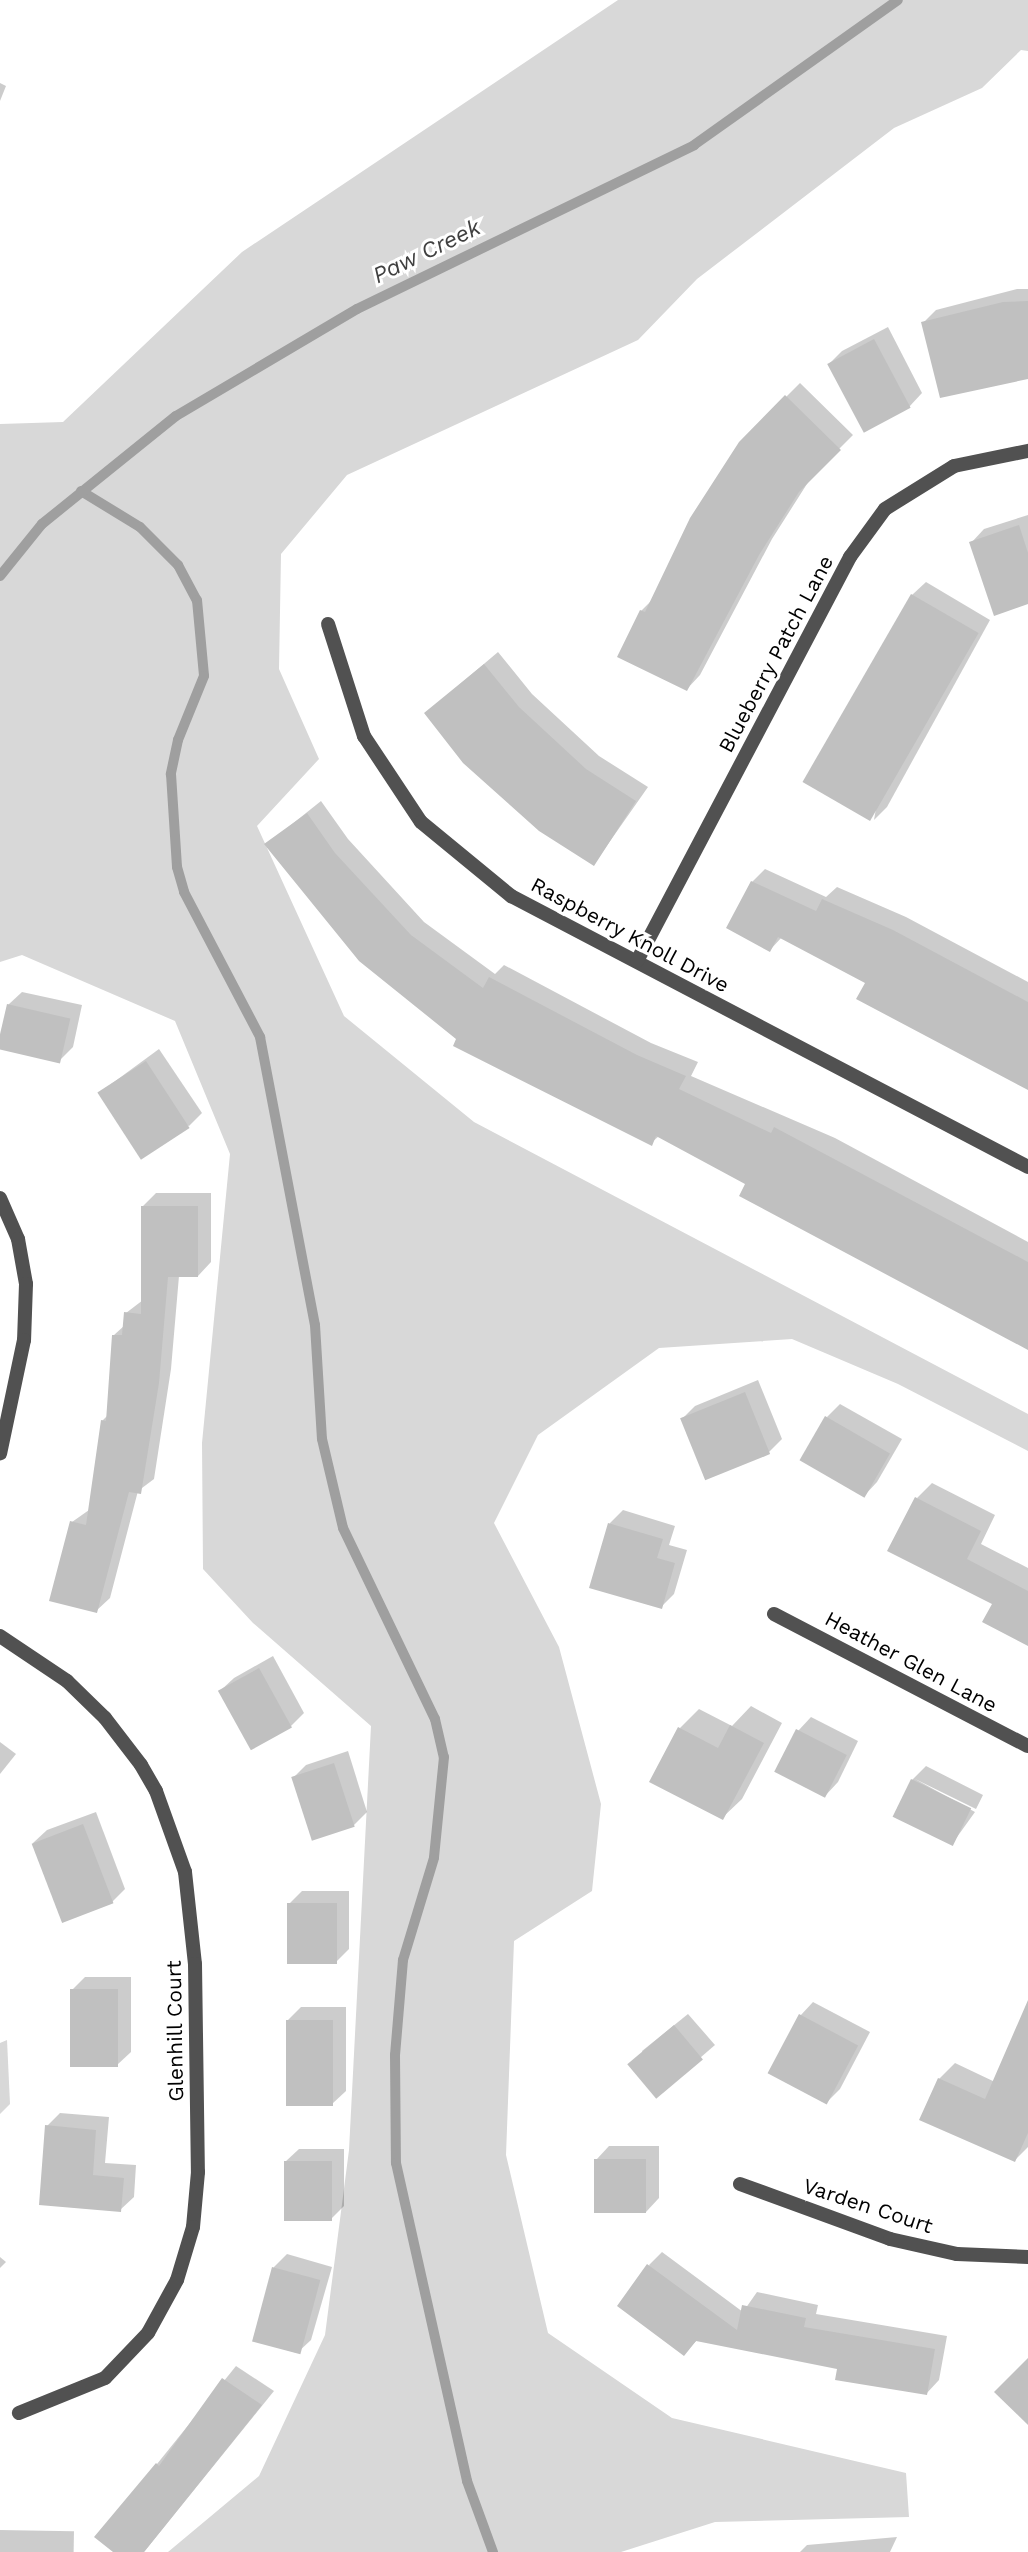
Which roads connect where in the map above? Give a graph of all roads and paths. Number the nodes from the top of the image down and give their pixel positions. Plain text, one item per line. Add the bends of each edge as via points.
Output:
1 (1028, 451) edge
2 (328, 624) dead end
3 (637, 961) junction
4 (1028, 1167) edge
5 (0, 1198) edge
6 (0, 1454) edge
7 (774, 1614) dead end
8 (0, 1636) edge
9 (1028, 1746) edge
10 (740, 2185) dead end
11 (1028, 2257) edge
12 (19, 2413) dead end

1 - 3 street, Blueberry Patch Lane via 954,466 885,509 850,557
2 - 3 street, Raspberry Knoll Drive via 364,736 421,822 511,897
3 - 4 street, Raspberry Knoll Drive
5 - 6 street via 18,1239 26,1284 24,1340
7 - 9 street, Heather Glen Lane
8 - 12 street, Glenhill Court via 67,1681 105,1718 156,1791 185,1872 195,1978 198,2172 193,2227 177,2280 148,2333 105,2378
10 - 11 street, Varden Court via 890,2239 957,2254

